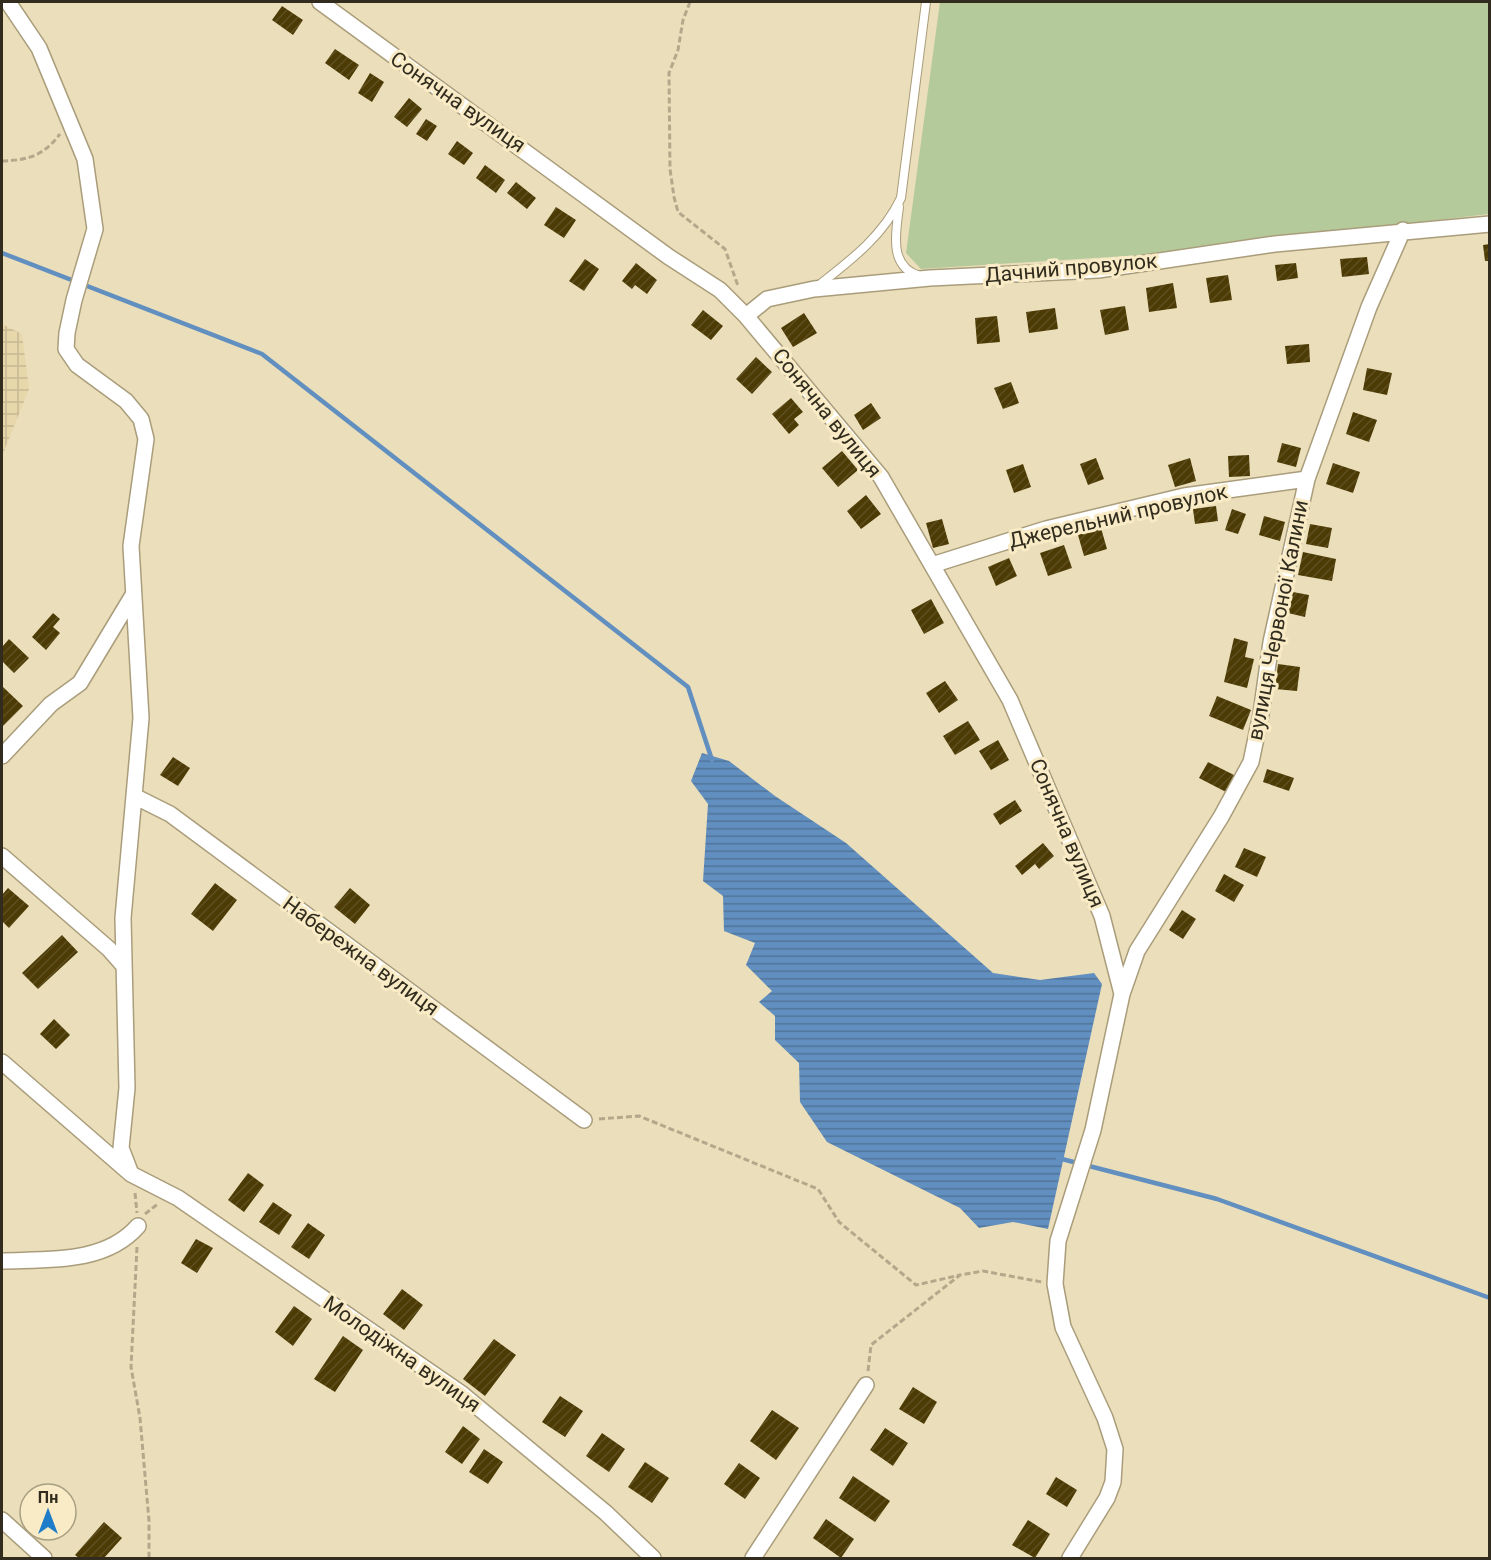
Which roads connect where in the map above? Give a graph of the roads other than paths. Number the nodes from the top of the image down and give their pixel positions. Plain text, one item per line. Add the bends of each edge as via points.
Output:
1 (8, 2) edge
2 (320, 2) edge
3 (926, 2) edge
4 (901, 198) junction
5 (1490, 224) edge
6 (1402, 230) junction
7 (930, 278) junction
8 (814, 289) junction
9 (746, 316) junction
10 (1307, 479) junction
11 (932, 565) junction
12 (133, 595) junction
13 (2, 756) edge
14 (136, 797) junction
15 (2, 856) edge
16 (124, 966) junction
17 (1122, 994) junction
18 (2, 1062) edge
19 (584, 1120) road end
20 (131, 1174) junction
21 (138, 1226) road end
22 (2, 1262) edge
23 (866, 1385) road end
24 (2, 1520) edge
25 (44, 1558) edge
26 (653, 1558) edge
27 (753, 1558) edge
28 (1070, 1558) edge

1 - 12 street via 39,48 85,159 94,229 66,349 77,365 126,401 141,419 146,439 130,546
2 - 9 street, Сонячна вулиця via 669,257 720,290
3 - 4 lane
4 - 7 lane via 897,255 915,275
4 - 8 lane via 874,239
5 - 6 street, Дачний провулок
6 - 7 street, Дачний провулок via 1098,270
6 - 10 street, вулиця Червоної Калини via 1369,307
7 - 8 street, Дачний провулок
8 - 9 street, Дачний провулок via 767,299
9 - 11 street, Сонячна вулиця via 881,477
10 - 11 street, Джерельний провулок via 1184,496 1046,529
10 - 17 street, вулиця Червоної Калини via 1271,642 1251,762 1221,818 1137,951
11 - 17 street, Сонячна вулиця via 1010,700 1042,770 1102,916
12 - 13 street via 80,683 51,704
12 - 14 street via 141,718
14 - 16 street via 123,918
14 - 19 street, Набережна вулиця via 170,814
15 - 16 street
16 - 20 street via 127,1088 121,1148
17 - 28 street, вулиця Червоної Калини via 1093,1130 1058,1241 1055,1284 1063,1327 1112,1433 1116,1466 1107,1498
18 - 20 street, Молодіжна вулиця
20 - 26 street, Молодіжна вулиця via 178,1198 462,1394 606,1513
21 - 22 street via 119,1244 101,1252
23 - 27 street
24 - 25 street

